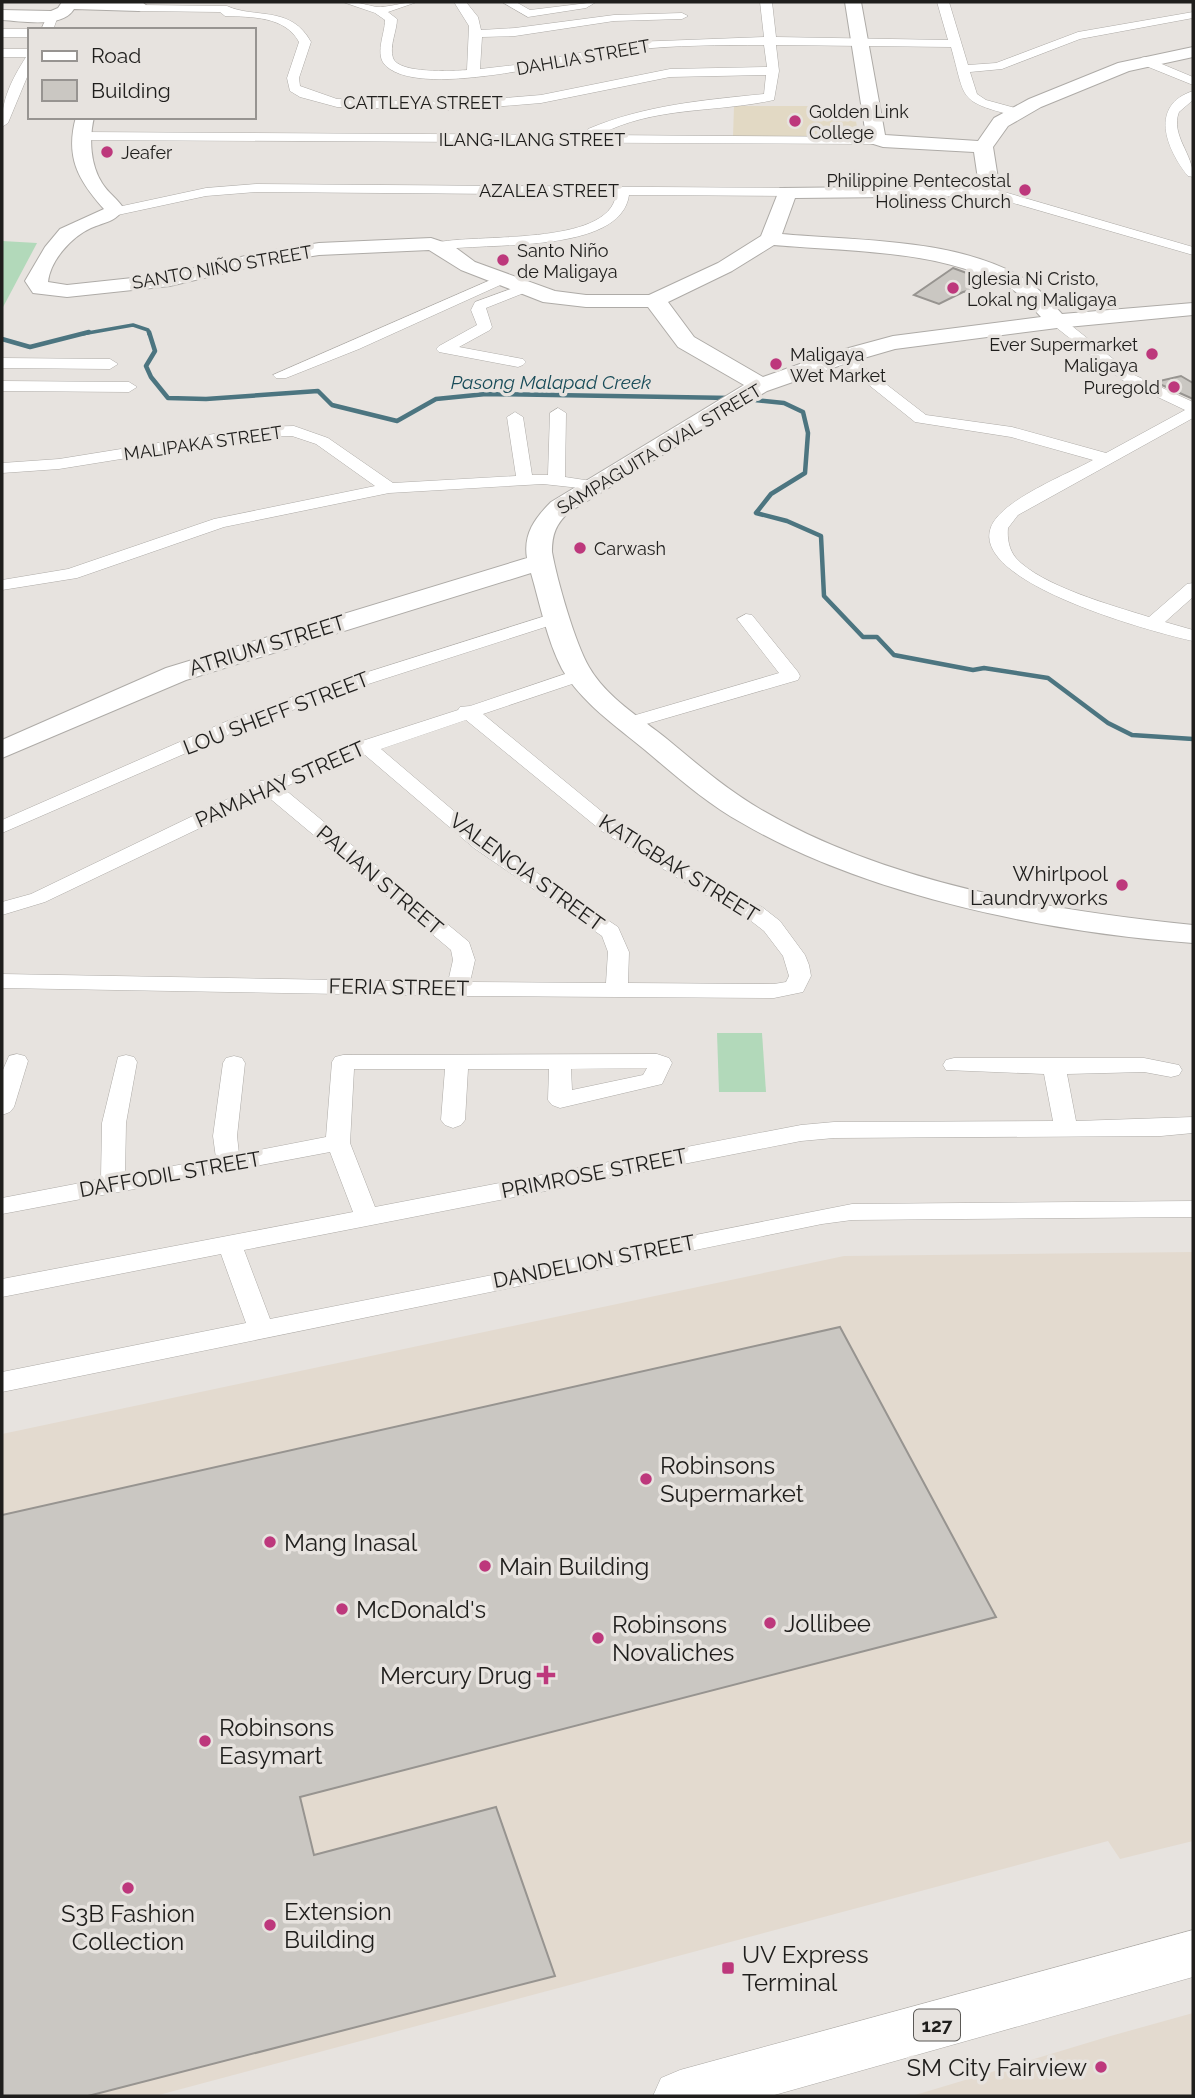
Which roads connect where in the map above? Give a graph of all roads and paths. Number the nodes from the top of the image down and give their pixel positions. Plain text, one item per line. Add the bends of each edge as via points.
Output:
1 (349, 2) edge
2 (411, 2) edge
3 (460, 2) edge
4 (508, 2) edge
5 (590, 2) edge
6 (632, 2) edge
7 (681, 2) edge
8 (766, 2) edge
9 (853, 2) edge
10 (943, 2) edge
11 (70, 3) edge
12 (138, 9) edge
13 (226, 11) edge
14 (379, 11) junction
15 (2, 15) edge
16 (632, 16) junction
17 (681, 16) junction
18 (1193, 16) edge
19 (50, 23) edge
20 (2, 33) edge
21 (28, 33) edge
22 (477, 33) junction
23 (769, 41) junction
24 (861, 41) junction
25 (683, 42) junction
26 (953, 44) junction
27 (1193, 52) edge
28 (2, 53) edge
29 (28, 53) edge
30 (1145, 61) junction
31 (28, 63) edge
32 (961, 69) junction
33 (773, 71) junction
34 (473, 73) junction
35 (1193, 81) edge
36 (2, 83) edge
37 (16, 84) junction
38 (1193, 95) edge
39 (6, 102) edge
40 (1015, 112) junction
41 (2, 122) edge
42 (83, 127) edge
43 (591, 139) junction
44 (878, 141) junction
45 (1177, 145) junction
46 (1193, 146) edge
47 (983, 147) junction
48 (1193, 173) edge
49 (623, 191) junction
50 (988, 191) junction
51 (787, 192) junction
52 (113, 212) junction
53 (771, 239) junction
54 (439, 246) junction
55 (1193, 251) edge
56 (502, 279) junction
57 (524, 288) junction
58 (653, 302) junction
59 (1193, 309) edge
60 (1056, 321) junction
61 (13, 345) dead end
62 (842, 357) junction
63 (518, 362) dead end
64 (110, 364) dead end
65 (281, 375) dead end
66 (2, 386) edge
67 (129, 387) dead end
68 (745, 395) junction
69 (1193, 410) edge
70 (558, 414) dead end
71 (515, 416) dead end
72 (1108, 459) junction
73 (2, 468) edge
74 (525, 480) junction
75 (558, 480) junction
76 (592, 486) junction
77 (389, 488) junction
78 (541, 562) junction
79 (2, 585) edge
80 (1193, 588) edge
81 (558, 617) junction
82 (746, 619) dead end
83 (1153, 624) junction
84 (1193, 636) edge
85 (573, 677) junction
86 (467, 711) junction
87 (629, 723) junction
88 (366, 746) junction
89 (2, 750) edge
90 (267, 785) junction
91 (2, 827) edge
92 (2, 909) edge
93 (1193, 934) edge
94 (2, 981) edge
95 (795, 987) joint
96 (457, 989) junction
97 (616, 989) junction
98 (17, 1060) dead end
99 (126, 1062) dead end
100 (457, 1062) junction
101 (560, 1062) dead end
102 (234, 1063) dead end
103 (954, 1065) dead end
104 (1054, 1067) junction
105 (1171, 1070) dead end
106 (2, 1107) edge
107 (453, 1120) dead end
108 (1193, 1125) edge
109 (1066, 1129) junction
110 (338, 1143) junction
111 (229, 1164) junction
112 (114, 1184) junction
113 (2, 1206) edge
114 (1193, 1209) edge
115 (367, 1217) junction
116 (229, 1242) junction
117 (2, 1288) edge
118 (261, 1328) junction
119 (2, 1382) edge
120 (1193, 1953) edge
121 (680, 2096) edge

1 - 14 street
2 - 14 street
3 - 22 street via 475,21
4 - 5 street via 526,14
6 - 16 street
7 - 17 street
8 - 23 street
9 - 24 street
10 - 26 street
11 - 12 street, CATTLEYA STREET
11 - 19 street
12 - 13 street, CATTLEYA STREET
13 - 33 street, CATTLEYA STREET via 267,17 297,29 305,42 294,88 337,103 483,105 670,73
14 - 34 street, DAHLIA STREET via 391,19 386,50 392,65 422,73
15 - 19 street
16 - 17 street
16 - 22 street
17 - 25 street
18 - 32 street via 1078,36 998,66
20 - 21 street
22 - 34 street
23 - 24 street, DAHLIA STREET
23 - 25 street, DAHLIA STREET
23 - 33 street
24 - 26 street, DAHLIA STREET
24 - 44 street
25 - 34 street, DAHLIA STREET via 603,50 512,70
26 - 32 street
27 - 30 street
28 - 29 street
30 - 35 street
30 - 40 street
31 - 37 street
32 - 40 street via 971,96
33 - 43 street via 772,91 765,99 669,108 604,126 593,132
36 - 37 street
37 - 39 street
38 - 45 street via 1169,115
39 - 41 street
40 - 47 street via 1001,122
42 - 43 street, ILANG-ILANG STREET
42 - 52 street via 90,180 114,207
43 - 44 street, ILANG-ILANG STREET
44 - 47 street, ILANG-ILANG STREET
45 - 46 street
45 - 48 street
47 - 50 street
49 - 51 street, AZALEA STREET
49 - 52 street, AZALEA STREET via 256,188 206,192
49 - 54 street, SANTO NIÑO STREET via 614,214 578,234
50 - 51 street, AZALEA STREET
50 - 55 street
51 - 53 street
52 - 54 street, SANTO NIÑO STREET via 72,229 58,242 36,281 38,286 67,291 170,280 262,258 331,248
53 - 58 street
53 - 60 street via 959,261 1014,282
54 - 56 street via 468,266
56 - 57 street
56 - 65 street
57 - 58 street via 572,301
57 - 63 street via 480,305 485,327 444,349
58 - 68 street via 686,342 750,378
59 - 60 street, SAMPAGUITA OVAL STREET
60 - 62 street, SAMPAGUITA OVAL STREET via 913,339
60 - 69 street via 1127,377
61 - 64 street via 2,363
62 - 68 street, SAMPAGUITA OVAL STREET
62 - 72 street via 921,419 1012,432
66 - 67 street
68 - 76 street, SAMPAGUITA OVAL STREET
69 - 72 street
70 - 75 street
71 - 74 street
72 - 83 street via 1012,511 999,526 1002,549 1012,563 1041,582
73 - 77 street, MALIPAKA STREET via 59,464 257,432 293,431 322,441
74 - 75 street
74 - 77 street
75 - 76 street
76 - 78 street, SAMPAGUITA OVAL STREET via 542,525
77 - 79 street via 220,523 71,574
78 - 81 street, SAMPAGUITA OVAL STREET
78 - 89 street, ATRIUM STREET via 176,674
80 - 83 street
81 - 85 street, SAMPAGUITA OVAL STREET
81 - 91 street, LOU SHEFF STREET via 239,723
82 - 87 street via 791,676
83 - 84 street
85 - 86 street, PAMAHAY STREET
85 - 87 street, SAMPAGUITA OVAL STREET
86 - 88 street, PAMAHAY STREET
86 - 95 street, KATIGBAK STREET via 610,828 772,926 798,965
87 - 93 street, SAMPAGUITA OVAL STREET via 713,793 752,818 886,875 1075,923
88 - 90 street, PAMAHAY STREET
88 - 97 street, VALENCIA STREET via 481,844 610,932 619,948
90 - 92 street, PAMAHAY STREET via 38,898
90 - 96 street, PALIAN STREET via 461,947 464,960
94 - 96 street, FERIA STREET
95 - 97 street, FERIA STREET
96 - 97 street, FERIA STREET
98 - 106 street
99 - 112 street via 114,1116
100 - 101 street
100 - 107 street
100 - 110 street via 343,1062
102 - 111 street via 225,1136
103 - 104 street
104 - 105 street via 1144,1065
104 - 109 street
108 - 109 street, PRIMROSE STREET
109 - 115 street, PRIMROSE STREET via 801,1133
110 - 111 street, DAFFODIL STREET
110 - 115 street
111 - 112 street, DAFFODIL STREET
112 - 113 street, DAFFODIL STREET
114 - 118 street, DANDELION STREET via 852,1212
115 - 116 street, PRIMROSE STREET
116 - 117 street, PRIMROSE STREET
116 - 118 street
118 - 119 street, DANDELION STREET
120 - 121 main road, 127

